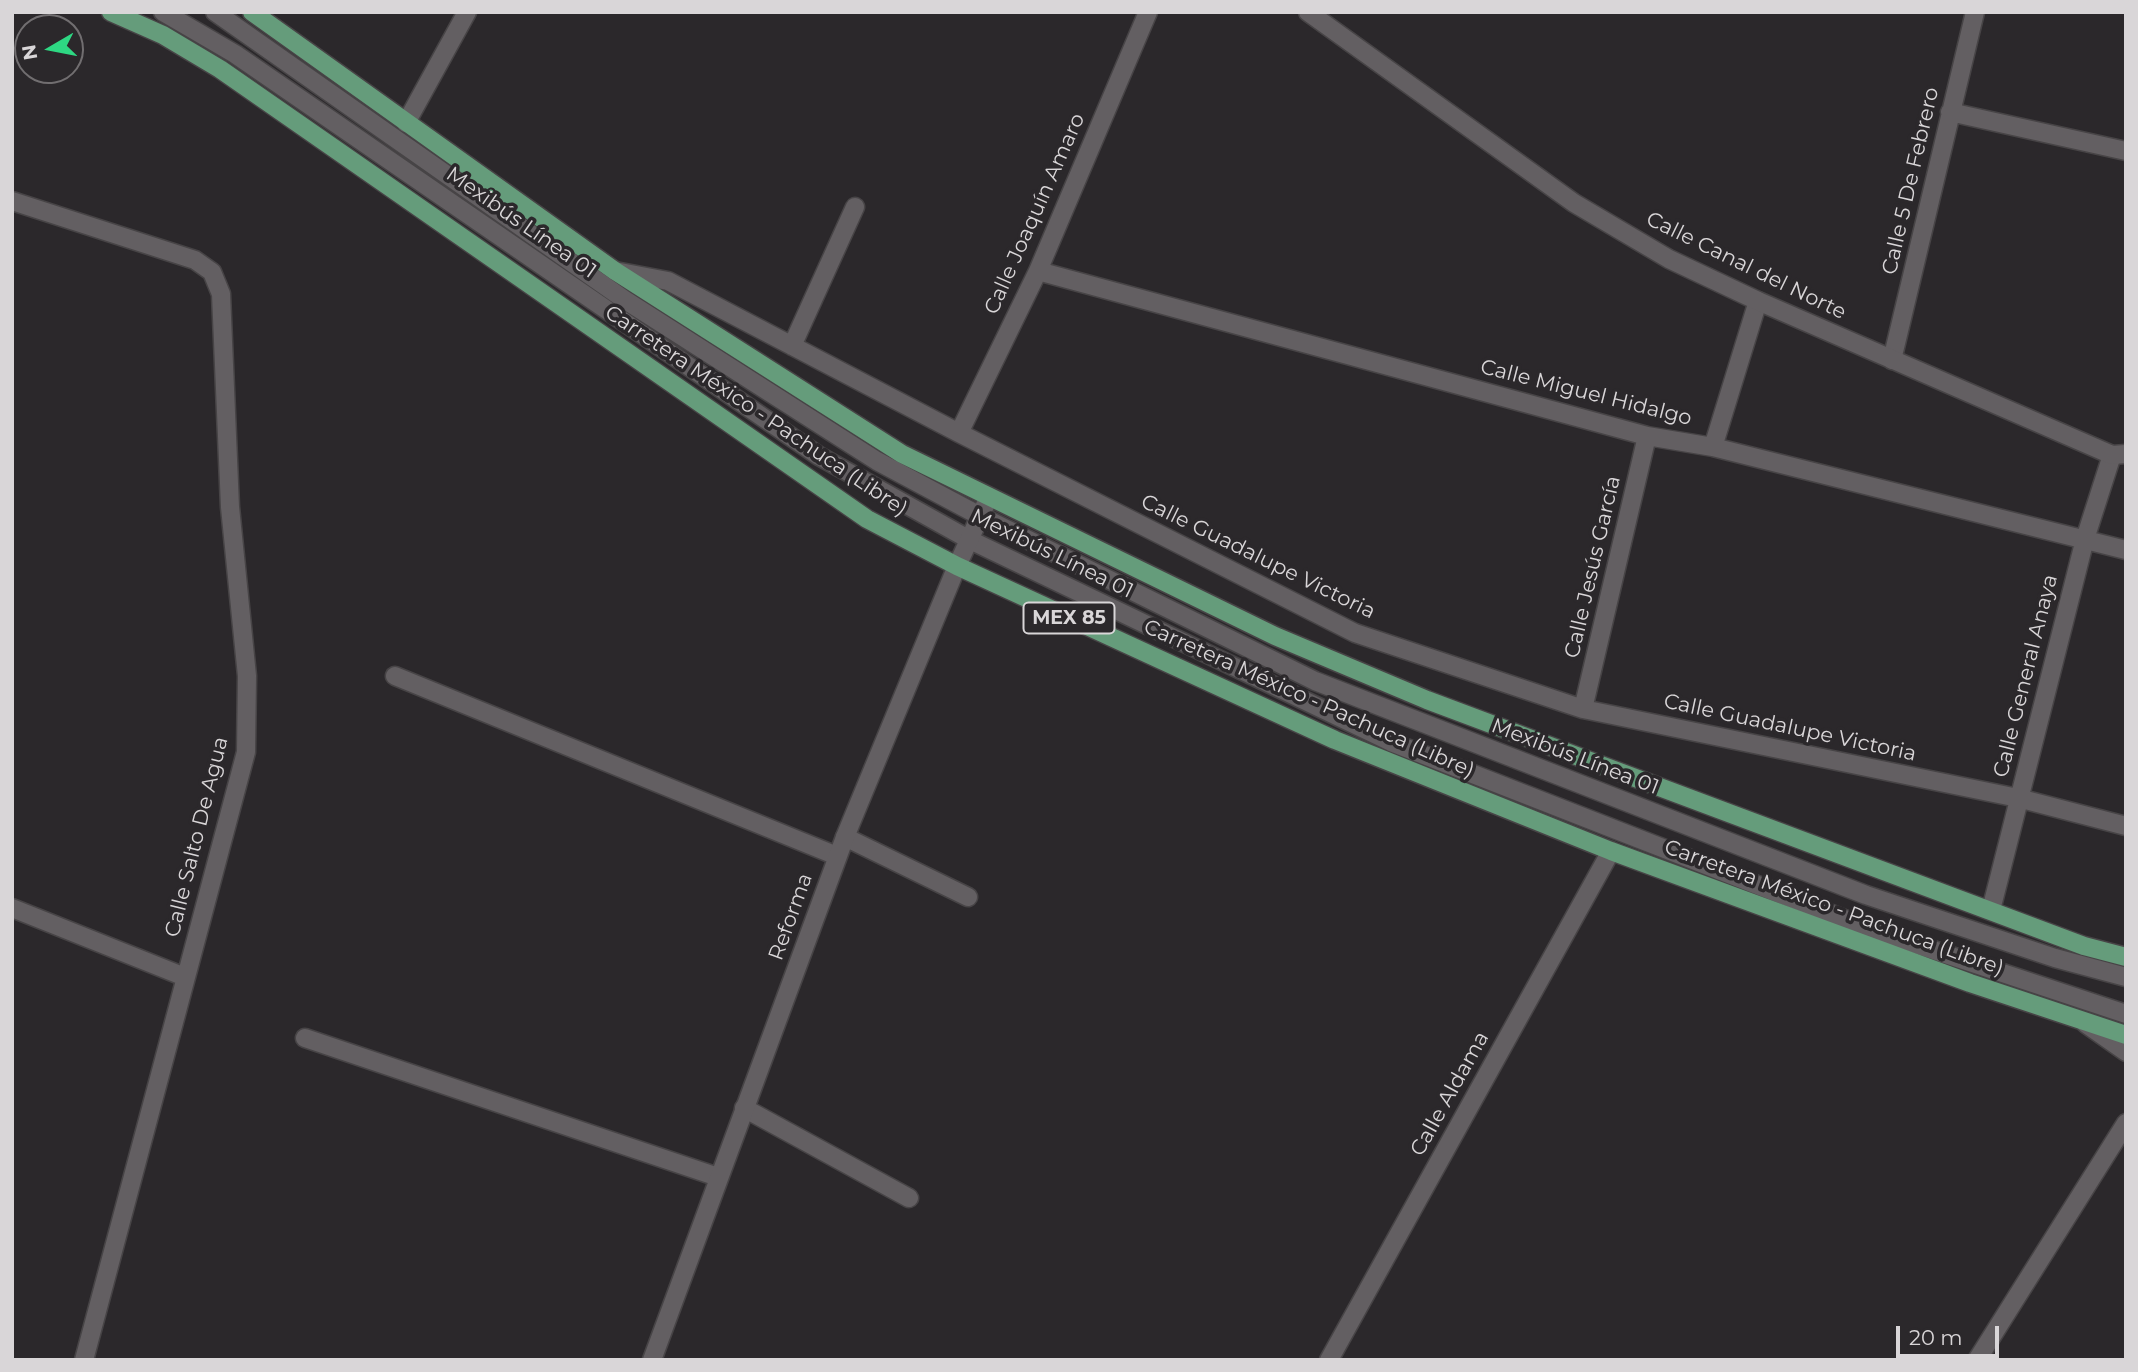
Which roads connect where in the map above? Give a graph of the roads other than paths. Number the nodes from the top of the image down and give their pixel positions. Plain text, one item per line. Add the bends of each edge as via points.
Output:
1 (111, 12) edge
2 (163, 12) edge
3 (215, 12) edge
4 (252, 12) edge
5 (467, 12) edge
6 (1148, 12) edge
7 (1308, 12) edge
8 (1975, 12) edge
9 (1950, 112) junction
10 (406, 123) junction
11 (2126, 151) edge
12 (12, 201) edge
13 (855, 206) dead end
14 (615, 271) junction
15 (1038, 271) junction
16 (1758, 301) junction
17 (792, 346) junction
18 (1892, 360) junction
19 (959, 433) junction
20 (1647, 436) junction
21 (1713, 447) junction
22 (2119, 455) edge
23 (989, 496) junction
24 (980, 516) junction
25 (2085, 539) junction
26 (970, 540) junction
27 (2126, 550) edge
28 (957, 566) junction
29 (395, 676) dead end
30 (1583, 709) junction
31 (2018, 799) junction
32 (2126, 826) edge
33 (845, 837) junction
34 (1611, 851) junction
35 (838, 856) junction
36 (968, 897) dead end
37 (12, 908) edge
38 (1991, 910) junction
39 (2126, 957) edge
40 (185, 977) junction
41 (2126, 977) edge
42 (2126, 1014) edge
43 (2077, 1017) junction
44 (2126, 1035) edge
45 (305, 1038) dead end
46 (2126, 1052) edge
47 (744, 1108) junction
48 (2126, 1122) edge
49 (718, 1177) junction
50 (909, 1198) dead end
51 (84, 1360) edge
52 (652, 1360) edge
53 (1329, 1360) edge
54 (1977, 1360) edge

1 - 28 main road, Carretera México - Pachuca (Libre) / MEX 85 via 163,35 220,69 867,519
2 - 26 street, Mexibús Línea 01 via 235,54 819,456
3 - 24 street, Mexibús Línea 01 via 625,300 877,461
4 - 10 main road, Carretera México - Pachuca (Libre)
5 - 10 street
6 - 15 street, Calle Joaquín Amaro
7 - 16 street, Calle Canal del Norte via 1574,203 1670,259
8 - 9 street, Calle 5 De Febrero
9 - 11 street
9 - 18 street, Calle 5 De Febrero
10 - 14 main road, Carretera México - Pachuca (Libre)
12 - 40 street, Calle Salto De Agua via 195,260 212,272 221,295 230,507 247,676 246,752
13 - 17 street
14 - 17 street, Calle Guadalupe Victoria via 668,281
14 - 23 main road, Carretera México - Pachuca (Libre) via 902,454
15 - 19 street, Calle Joaquín Amaro
15 - 20 street, Calle Miguel Hidalgo
16 - 18 street, Calle Canal del Norte
16 - 21 street
17 - 19 street, Calle Guadalupe Victoria
18 - 22 street, Calle Canal del Norte
19 - 30 street, Calle Guadalupe Victoria via 1355,633
20 - 21 street, Calle Miguel Hidalgo
20 - 30 street, Calle Jesús García
21 - 25 street, Calle Miguel Hidalgo
22 - 25 street, Calle General Anaya
23 - 24 street, Reforma
23 - 38 main road, Carretera México - Pachuca (Libre) via 1275,636 1427,700
24 - 26 street, Reforma
24 - 41 street, Mexibús Línea 01 via 1315,681 1866,895
25 - 27 street, Calle Miguel Hidalgo
25 - 31 street, Calle General Anaya
26 - 28 street, Reforma
26 - 42 street, Mexibús Línea 01 via 1391,742 1870,929
28 - 33 street, Reforma
28 - 34 main road, Carretera México - Pachuca (Libre) / MEX 85 via 1335,740
29 - 35 street
30 - 31 street, Calle Guadalupe Victoria
31 - 32 street, Calle Guadalupe Victoria
31 - 38 street, Calle General Anaya
33 - 35 street, Reforma
33 - 36 street
34 - 43 main road, Carretera México - Pachuca (Libre) / MEX 85 via 1970,983
34 - 53 street, Calle Aldama
35 - 47 street, Reforma
37 - 40 street
38 - 39 main road, Carretera México - Pachuca (Libre)
40 - 51 street, Calle Salto De Agua
43 - 44 main road, Carretera México - Pachuca (Libre) / MEX 85
43 - 46 street
45 - 49 street
47 - 49 street, Reforma
47 - 50 street
48 - 54 street
49 - 52 street, Reforma

